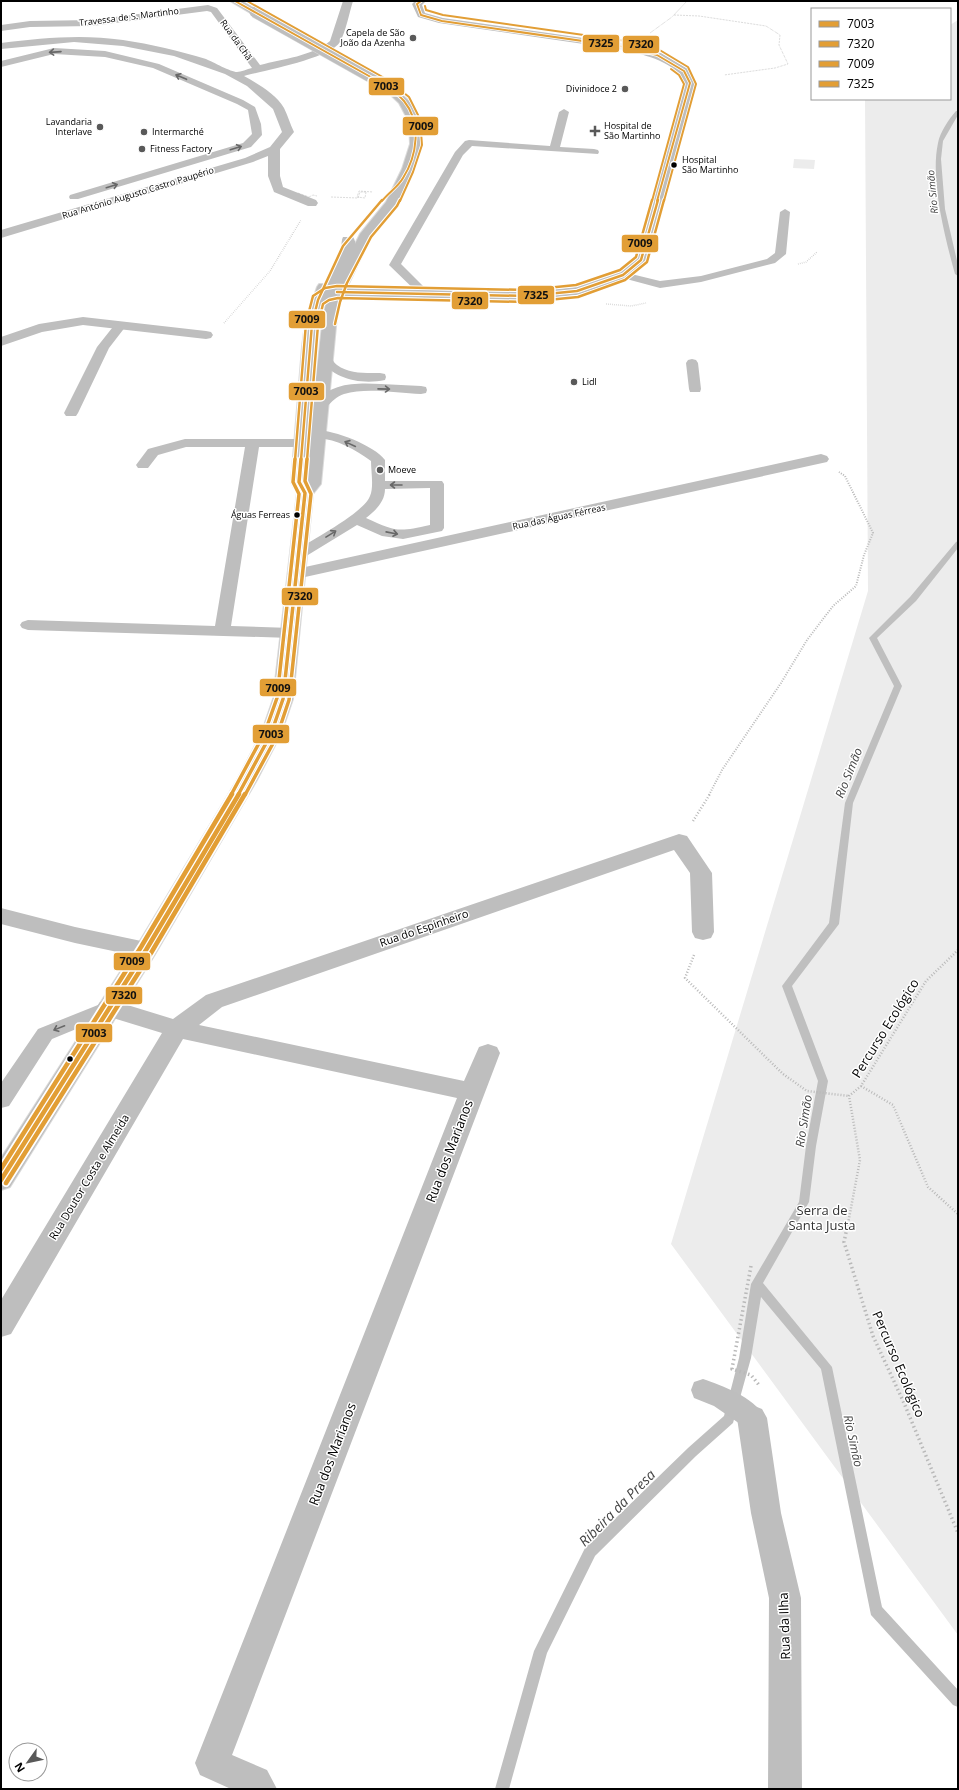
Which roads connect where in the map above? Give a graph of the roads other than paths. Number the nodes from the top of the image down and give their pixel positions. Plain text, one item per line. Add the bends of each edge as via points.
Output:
1 (235, 1) edge
2 (348, 1) edge
3 (421, 1) edge
4 (208, 8) joint
5 (68, 23) junction
6 (1, 28) edge
7 (57, 40) junction
8 (125, 44) junction
9 (1, 46) edge
10 (104, 54) junction
11 (1, 64) edge
12 (258, 69) junction
13 (237, 75) junction
14 (564, 112) dead end
15 (274, 148) junction
16 (554, 149) junction
17 (594, 152) dead end
18 (402, 180) junction
19 (74, 197) dead end
20 (312, 203) road end
21 (785, 212) dead end
22 (3, 232) edge
23 (348, 240) junction
24 (623, 276) junction
25 (337, 292) junction
26 (425, 294) junction
27 (318, 300) junction
28 (120, 326) junction
29 (206, 335) road end
30 (310, 340) junction
31 (1, 342) edge
32 (326, 358) junction
33 (692, 362) dead end
34 (351, 375) junction
35 (324, 381) junction
36 (356, 388) junction
37 (695, 389) dead end
38 (305, 402) junction
39 (322, 404) junction
40 (71, 413) dead end
41 (319, 433) junction
42 (302, 440) junction
43 (253, 442) junction
44 (821, 459) road end
45 (142, 465) dead end
46 (379, 485) junction
47 (305, 493) junction
48 (356, 519) junction
49 (297, 564) junction
50 (28, 625) dead end
51 (222, 631) junction
52 (291, 633) junction
53 (1, 916) edge
54 (704, 932) road end
55 (146, 950) junction
56 (108, 1008) junction
57 (177, 1029) junction
58 (488, 1053) dead end
59 (472, 1092) junction
60 (1, 1100) edge
61 (1, 1180) edge
62 (1, 1325) edge
63 (713, 1394) dead end
64 (748, 1415) joint
65 (260, 1789) edge
66 (785, 1789) edge

1 - 18 street, bridge via 385,85 404,101 415,122 416,144
2 - 12 street via 335,42 331,46 313,54
3 - 24 street via 417,4 421,15 442,21 625,47 657,55 684,71 690,83 641,260
4 - 5 street, Travessa de S. Martinho via 92,23
4 - 12 street, Rua da Chã via 214,10
5 - 6 street, Travessa de S. Martinho
5 - 7 street
7 - 8 street via 75,39
7 - 9 street
8 - 10 lane
8 - 13 street via 168,52
10 -> 11 lane via 54,51
19 -> 10 lane via 247,145 257,135 252,109 240,102 156,66
12 - 13 street, Rua da Chã
13 - 15 street, Rua da Chã via 257,87 279,108 288,132
14 - 16 lane
15 - 20 street via 274,176 278,189
15 - 22 street, Rua António Augusto Castro Paupério via 249,160
16 - 17 lane
16 - 26 lane via 469,143 459,154 395,265
18 - 23 street
18 - 25 street via 392,203 366,234
21 - 24 lane via 780,254 771,261 701,279 660,285
23 - 25 street via 348,254 332,284 332,289
23 - 27 street via 330,271
24 - 26 street via 577,291 527,296
25 - 26 street
25 - 27 street via 327,294
25 - 32 street via 330,316
27 - 30 street
28 - 29 street
28 - 31 street via 83,321 39,328
28 - 40 lane via 103,347
30 - 35 lane via 318,355 319,377
30 - 38 street
32 - 34 lane via 333,368
32 - 35 street
33 - 37 lane
34 - 35 lane
36 -> 34 lane via 422,384
35 - 36 lane via 340,387
35 - 38 lane via 312,390
35 - 39 street
36 - 39 lane via 330,395
38 - 42 street
39 - 41 street
41 - 42 lane
46 -> 41 lane via 378,460 369,452 337,437
41 - 47 street via 313,484
42 - 43 lane
42 - 47 street via 299,482
43 - 45 lane via 185,443 153,452
43 - 51 lane
44 - 49 street, Rua das Águas Férreas
46 - 48 lane via 378,495 371,507
48 -> 46 lane via 387,533 403,535 437,528 437,484
47 - 49 street
49 -> 48 lane
49 - 52 street
50 - 51 lane
51 - 52 lane
52 - 55 street via 283,698 271,734 248,780
53 - 55 street
54 - 57 street, Rua do Espinheiro via 701,874 679,841 214,1001
55 - 56 street
56 - 57 street, Rua dos Marianos
56 -> 60 lane via 45,1034
56 - 61 street
57 - 59 street, Rua dos Marianos
57 - 62 street, Rua Doutor Costa e Almeida
58 - 59 street, Rua dos Marianos
59 - 65 street, Rua dos Marianos via 212,1763 255,1782
63 - 64 lane
64 - 66 street, Rua da Ilha via 785,1598

